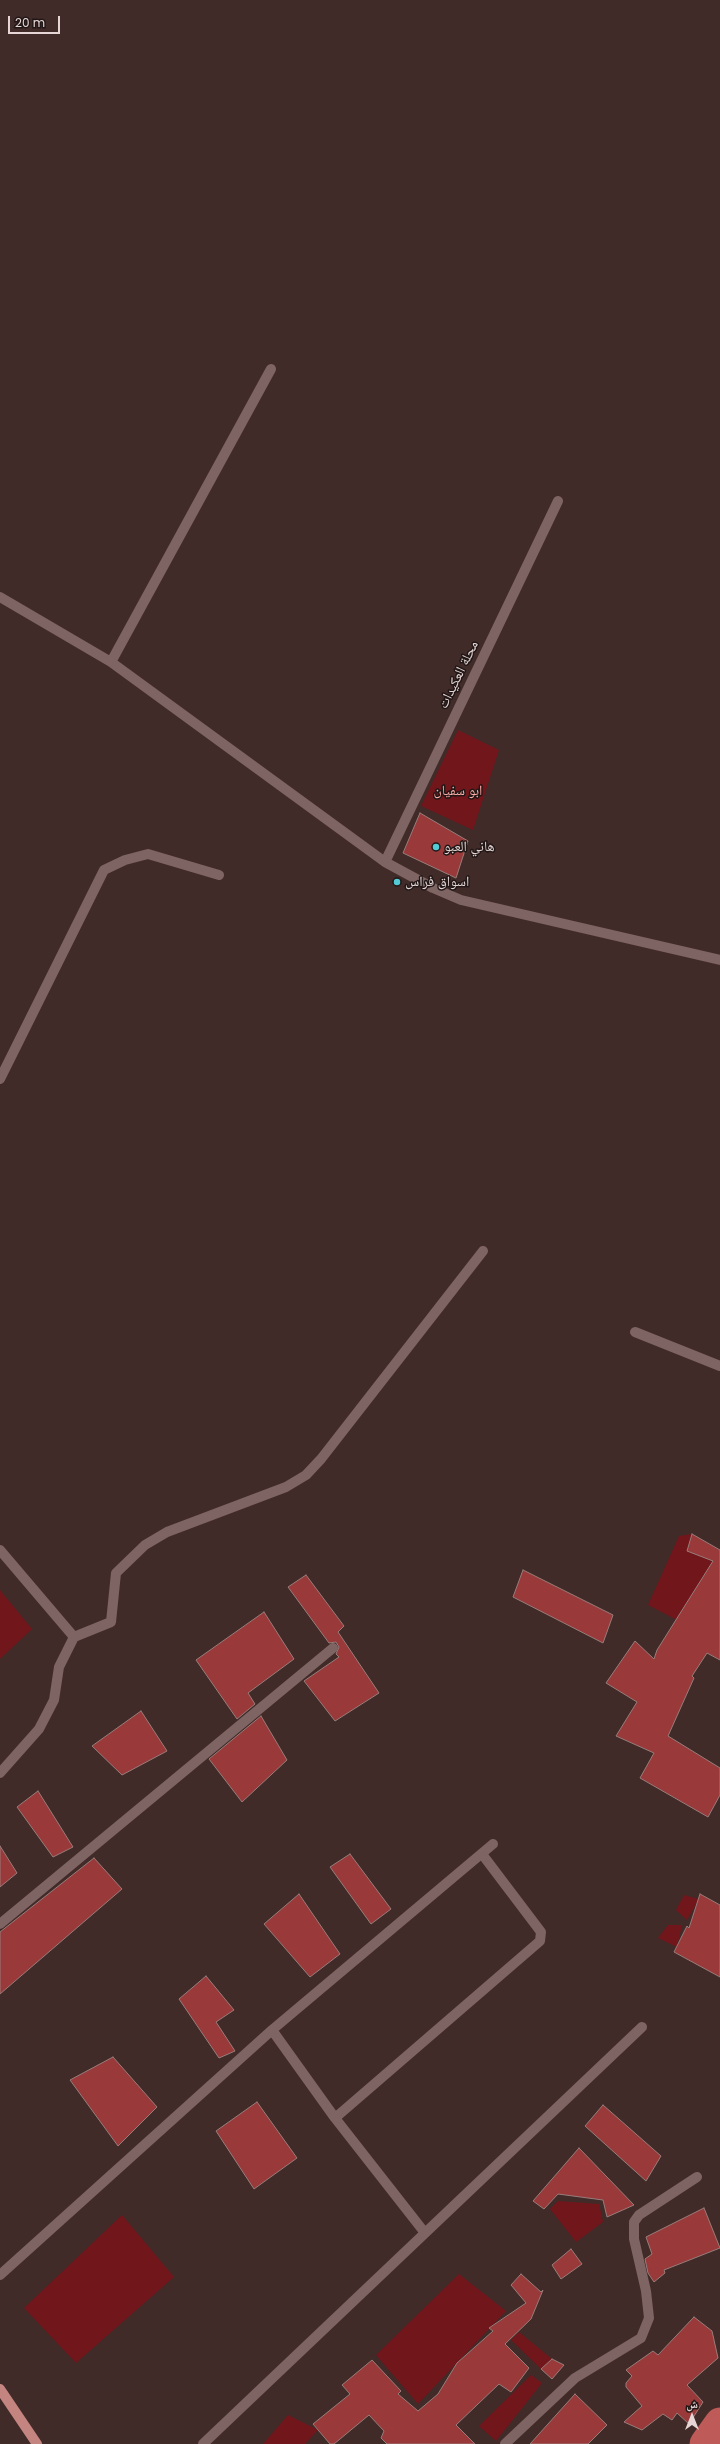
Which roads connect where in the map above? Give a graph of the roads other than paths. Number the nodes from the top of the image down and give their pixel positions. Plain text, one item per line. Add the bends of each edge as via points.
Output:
1 (271, 370) dead end
2 (558, 501) dead end
3 (0, 597) edge
4 (111, 662) junction
5 (385, 862) junction
6 (219, 875) dead end
7 (720, 960) edge
8 (0, 1079) edge
9 (483, 1251) dead end
10 (635, 1332) dead end
11 (720, 1366) edge
12 (0, 1550) edge
13 (74, 1637) junction
14 (333, 1648) dead end
15 (0, 1774) edge
16 (493, 1844) dead end
17 (482, 1854) junction
18 (0, 1924) edge
19 (642, 2027) dead end
20 (272, 2030) junction
21 (335, 2118) junction
22 (697, 2177) dead end
23 (425, 2233) junction
24 (0, 2275) edge
25 (0, 2389) edge
26 (38, 2444) edge
27 (203, 2444) edge
28 (506, 2444) edge

1 - 4 street
2 - 5 street, محلة العكيدات
3 - 4 street
4 - 5 street
5 - 7 street via 461,900
6 - 8 street via 148,854 125,860 104,870
9 - 13 street via 314,1468 286,1487 167,1532 145,1545 116,1573 111,1622
10 - 11 street
12 - 13 street
13 - 15 street via 58,1667 54,1700 39,1729
14 - 18 street
16 - 17 street
17 - 20 street
17 - 21 street via 541,1932 540,1941
19 - 23 street
20 - 21 street
20 - 24 street
21 - 23 street
22 - 28 street via 639,2215 634,2222 634,2239 646,2291 649,2318 641,2338 576,2378
23 - 27 street
25 - 26 main road

